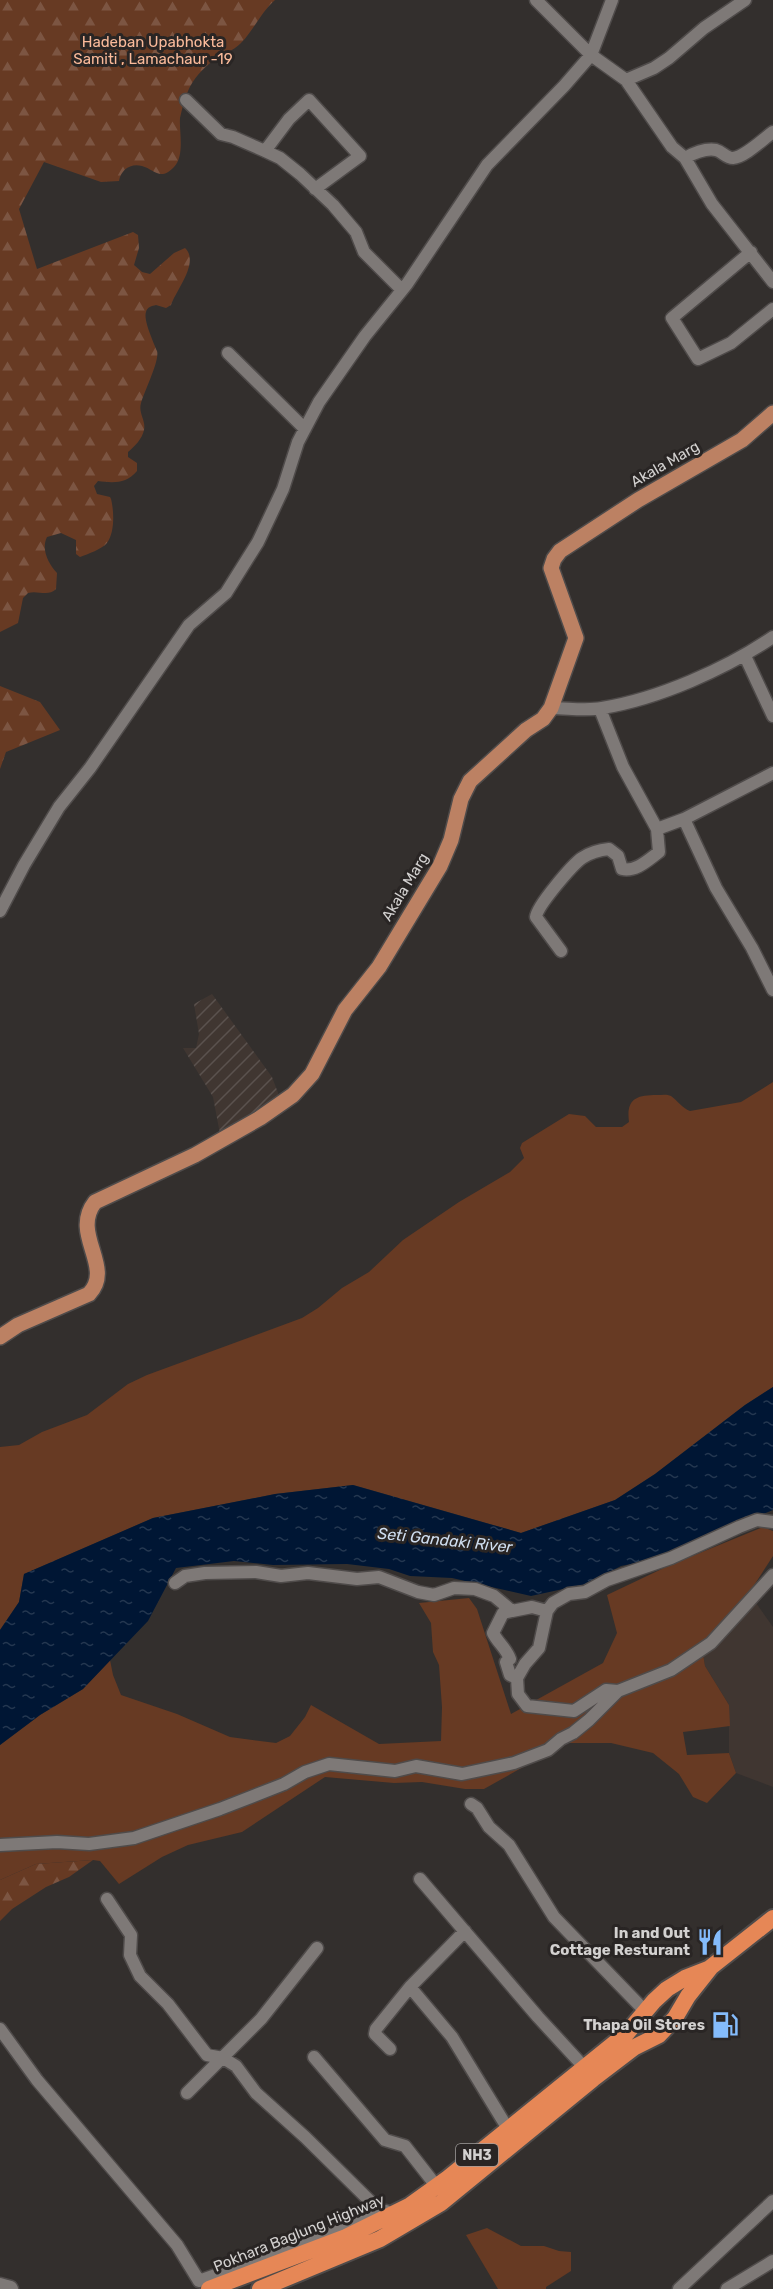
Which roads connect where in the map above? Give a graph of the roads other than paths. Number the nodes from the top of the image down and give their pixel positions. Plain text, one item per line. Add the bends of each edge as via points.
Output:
1 (536, 0) edge
2 (612, 0) edge
3 (745, 0) edge
4 (591, 55) junction
5 (626, 80) junction
6 (186, 100) dead end
7 (773, 132) edge
8 (265, 151) junction
9 (685, 158) junction
10 (315, 189) junction
11 (751, 252) junction
12 (773, 282) edge
13 (402, 290) junction
14 (773, 309) edge
15 (228, 353) dead end
16 (773, 412) edge
17 (305, 429) junction
18 (773, 637) edge
19 (745, 656) junction
20 (551, 708) junction
21 (600, 709) junction
22 (773, 716) edge
23 (773, 773) edge
24 (684, 819) junction
25 (657, 829) junction
26 (0, 911) edge
27 (561, 951) dead end
28 (773, 990) edge
29 (0, 1337) edge
30 (773, 1522) edge
31 (773, 1575) edge
32 (176, 1583) dead end
33 (512, 1611) junction
34 (547, 1611) junction
35 (517, 1678) junction
36 (618, 1691) junction
37 (471, 1804) dead end
38 (0, 1845) edge
39 (420, 1879) dead end
40 (107, 1899) dead end
41 (773, 1918) edge
42 (465, 1931) junction
43 (317, 1948) dead end
44 (711, 1967) junction
45 (410, 1986) junction
46 (645, 2011) junction
47 (0, 2029) edge
48 (390, 2049) dead end
49 (314, 2057) dead end
50 (223, 2058) junction
51 (584, 2067) junction
52 (187, 2093) dead end
53 (508, 2129) junction
54 (437, 2187) junction
55 (773, 2201) edge
56 (380, 2211) junction
57 (400, 2212) junction
58 (773, 2261) edge
59 (0, 2284) edge
60 (12, 2289) edge
61 (209, 2289) edge
62 (260, 2289) edge
63 (679, 2289) edge
64 (727, 2289) edge

1 - 4 street
2 - 4 street
3 - 5 street via 669,58
4 - 5 street
4 - 13 street via 487,165
5 - 9 street via 672,147
6 - 8 street via 221,134
7 - 9 street via 735,158 715,150
8 - 10 street
8 - 10 street via 309,100 360,156
9 - 11 street via 712,204
10 - 13 street via 356,232 364,252
11 - 12 street
11 - 14 street via 672,318 698,359 731,343
13 - 17 street via 347,361
15 - 17 street
16 - 20 main road, Akala Marg via 742,440 560,551 551,568 576,639
17 - 26 street via 258,542 226,593 189,625 59,807
18 - 19 street
19 - 21 street via 676,687
19 - 22 street
20 - 21 street
20 - 29 main road, Akala Marg via 470,780 440,866 379,967 345,1010 307,1081 260,1118 195,1155 95,1202 86,1222 97,1270 94,1289
21 - 25 street via 623,767
23 - 24 street
24 - 25 street
24 - 28 street via 716,888
25 - 27 street via 659,852 642,864 630,871 622,869 618,856 609,849 596,850 573,865 536,910 536,917
30 - 34 street via 758,1520 739,1527 585,1592 569,1594
31 - 36 street via 711,1643 671,1670
32 - 33 street via 185,1576 206,1573 379,1577 434,1594 454,1588 475,1588 494,1596
33 - 34 street via 532,1607
33 - 35 street via 503,1613 493,1633 506,1648 510,1675
34 - 35 street via 539,1648
35 - 36 street via 518,1694 527,1706 542,1709 574,1712 606,1690
36 - 38 street via 573,1733 548,1750 514,1763 462,1774 416,1766 395,1771 329,1764 220,1809 134,1838 89,1844
37 - 46 street via 508,1845 554,1917
39 - 42 street
40 - 50 street via 131,1935 130,1955 140,1976 168,2004 207,2055
41 - 44 highway, Pokhara Baglung Highway
42 - 45 street
42 - 51 street
43 - 50 street via 261,2019
44 - 46 highway, Pokhara Baglung Highway / NH3 via 666,1989
44 - 62 highway, Pokhara Baglung Highway via 659,2035 602,2072 441,2204 380,2239
45 - 48 street via 376,2029 375,2034
45 - 53 street via 452,2037
46 - 51 highway, Pokhara Baglung Highway / NH3 via 636,2025
47 - 56 street via 37,2080 177,2245 199,2281
49 - 54 street via 385,2140 405,2146
50 - 52 street
50 - 56 street via 236,2066 256,2093
51 - 53 highway, Pokhara Baglung Highway / NH3
53 - 54 highway, Pokhara Baglung Highway / NH3
54 - 57 highway, Pokhara Baglung Highway / NH3
55 - 63 street
56 - 57 street
57 - 61 highway, Pokhara Baglung Highway / NH3
58 - 64 street
59 - 60 street

